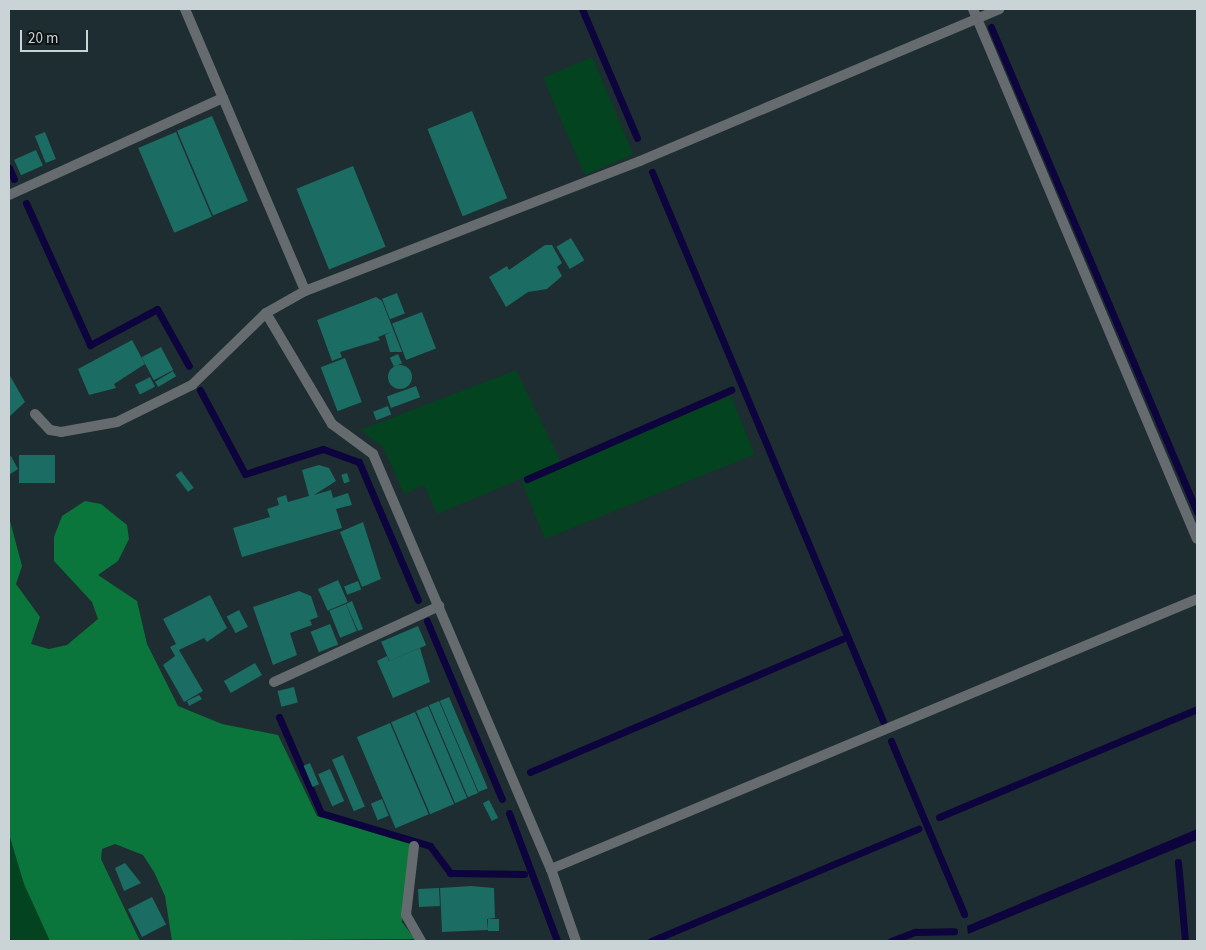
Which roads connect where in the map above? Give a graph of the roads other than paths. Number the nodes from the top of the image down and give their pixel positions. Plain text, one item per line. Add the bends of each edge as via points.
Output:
1 (185, 9) edge
2 (999, 9) edge
3 (975, 14) edge
4 (223, 98) junction
5 (9, 195) edge
6 (305, 291) junction
7 (266, 313) junction
8 (36, 414) dead end
9 (1197, 539) edge
10 (1197, 598) edge
11 (439, 606) junction
12 (274, 682) dead end
13 (414, 846) dead end
14 (551, 869) junction
15 (419, 941) edge
16 (576, 941) edge

1 - 4 street
2 - 3 street
3 - 6 street via 640,161
3 - 9 street
4 - 5 street
4 - 6 street
6 - 7 street
7 - 8 street via 192,385 118,422 61,432 50,430
7 - 11 street via 332,424 373,454
10 - 14 street
11 - 12 street
11 - 14 street
13 - 15 street via 406,915
14 - 16 street

